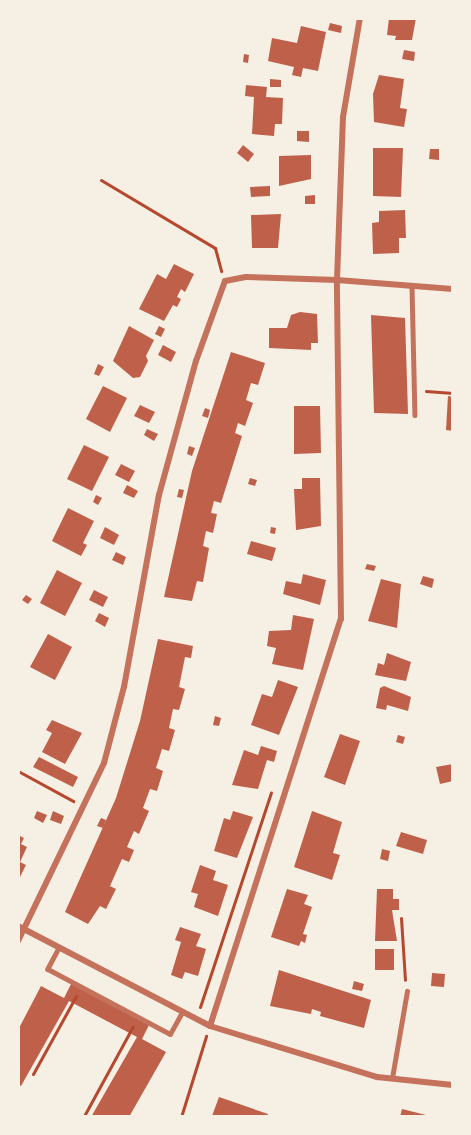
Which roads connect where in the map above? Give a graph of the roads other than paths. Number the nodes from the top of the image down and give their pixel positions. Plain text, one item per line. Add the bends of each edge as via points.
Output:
1 (360, 18) edge
2 (337, 280) junction
3 (412, 286) junction
4 (453, 290) edge
5 (416, 415) dead end
6 (21, 928) edge
7 (18, 941) edge
8 (59, 948) junction
9 (407, 991) road end
10 (182, 1012) junction
11 (210, 1026) junction
12 (392, 1078) junction
13 (453, 1085) edge

1 - 2 street via 343,117
2 - 3 street
2 - 6 street via 246,277 225,281 199,350 159,495 124,687 107,753
2 - 11 street via 341,619
3 - 4 street
3 - 5 lane
6 - 7 street
6 - 8 street
8 - 10 street
8 - 10 lane via 48,969 138,1017 171,1034
9 - 12 lane
10 - 11 street
11 - 12 street via 279,1049
12 - 13 street

